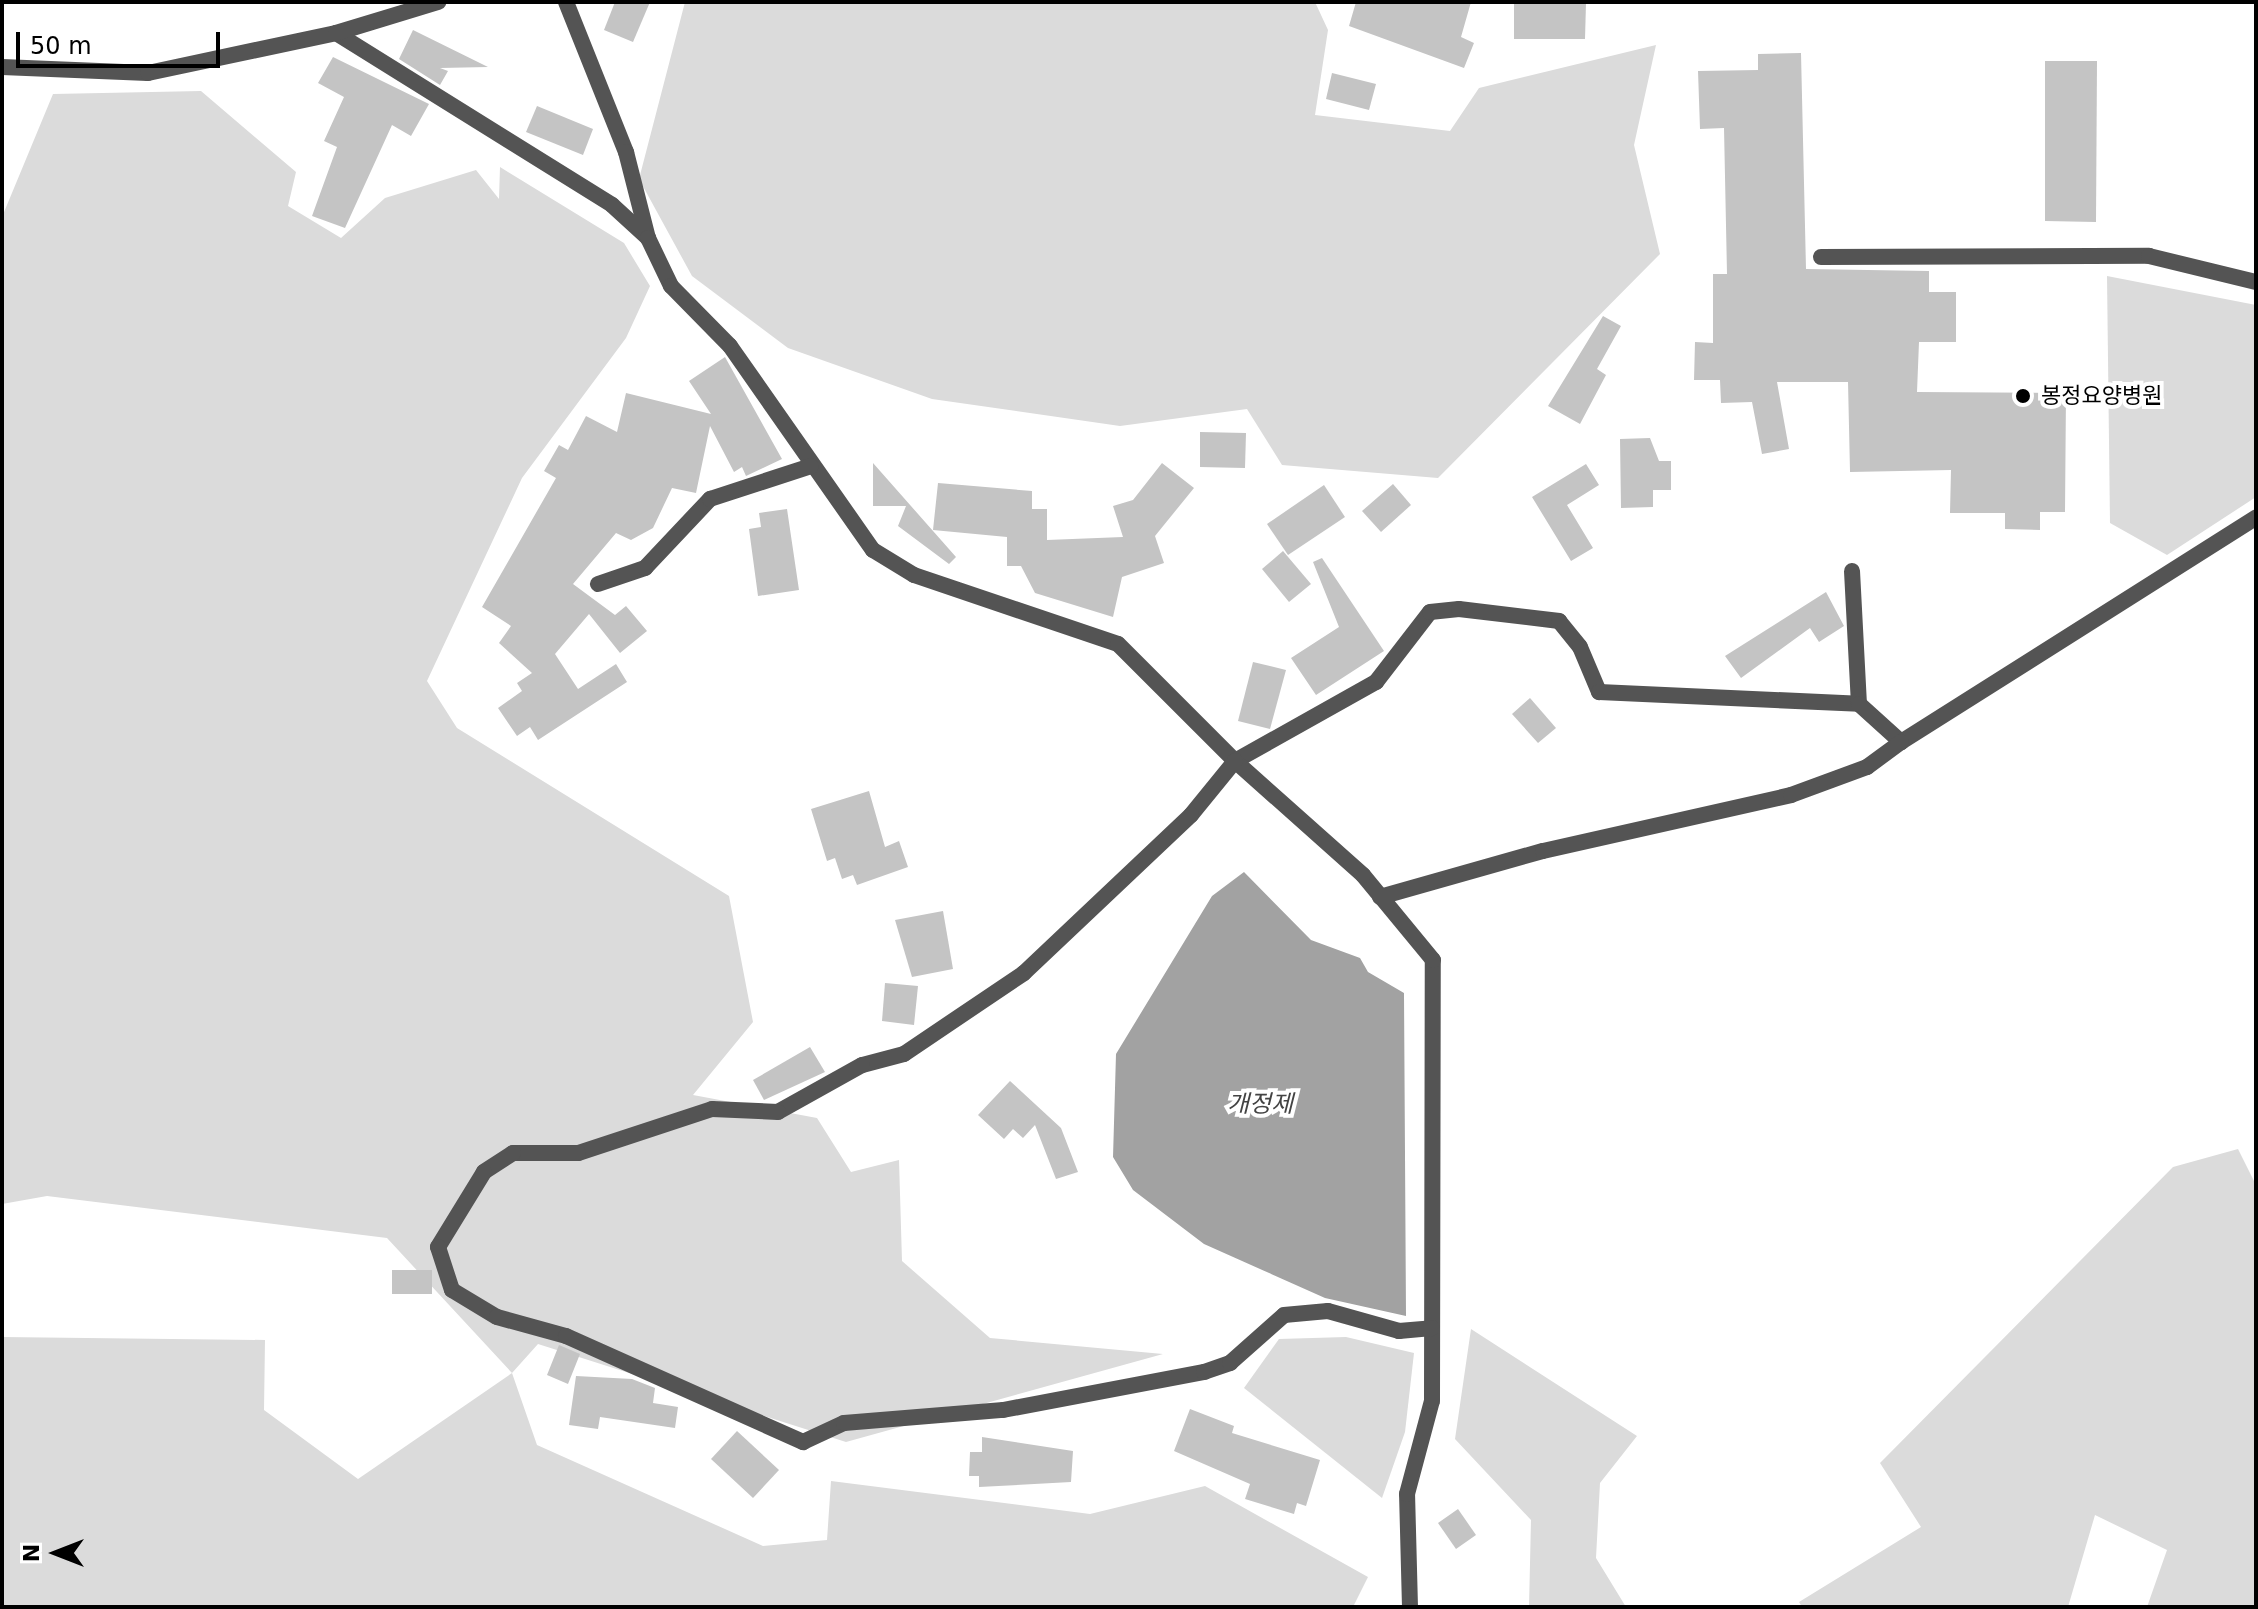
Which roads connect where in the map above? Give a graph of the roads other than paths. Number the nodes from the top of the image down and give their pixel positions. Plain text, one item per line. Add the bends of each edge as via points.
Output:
1 (438, 2) edge
2 (566, 2) edge
3 (336, 33) junction
4 (2, 67) edge
5 (648, 238) junction
6 (1821, 257) dead end
7 (2256, 282) edge
8 (811, 466) junction
9 (2256, 518) edge
10 (1852, 571) dead end
11 (598, 584) dead end
12 (1859, 704) junction
13 (1901, 742) junction
14 (1235, 761) junction
15 (1380, 897) junction
16 (1432, 1328) junction
17 (1410, 1607) edge

1 - 3 street
2 - 5 street via 626,152
3 - 4 street via 148,73
3 - 5 street via 612,205
5 - 8 street via 671,286 730,346
6 - 7 street via 2149,256
8 - 11 street via 710,499 645,568
8 - 14 street via 873,550 914,575 1118,644
9 - 13 street
10 - 12 street
12 - 13 street
12 - 14 street via 1599,692 1580,647 1559,621 1459,609 1430,612 1376,682
13 - 15 street via 1867,767 1791,795 1543,851
14 - 15 street
14 - 16 street via 1191,815 1024,973 904,1054 862,1065 778,1112 712,1109 669,1117 578,1153 513,1153 484,1172 438,1247 452,1290 497,1317 566,1336 803,1442 844,1423 1003,1410 1204,1372 1230,1363 1284,1315 1328,1311 1399,1331
15 - 16 street via 1433,960
16 - 17 street via 1429,1421 1407,1494

